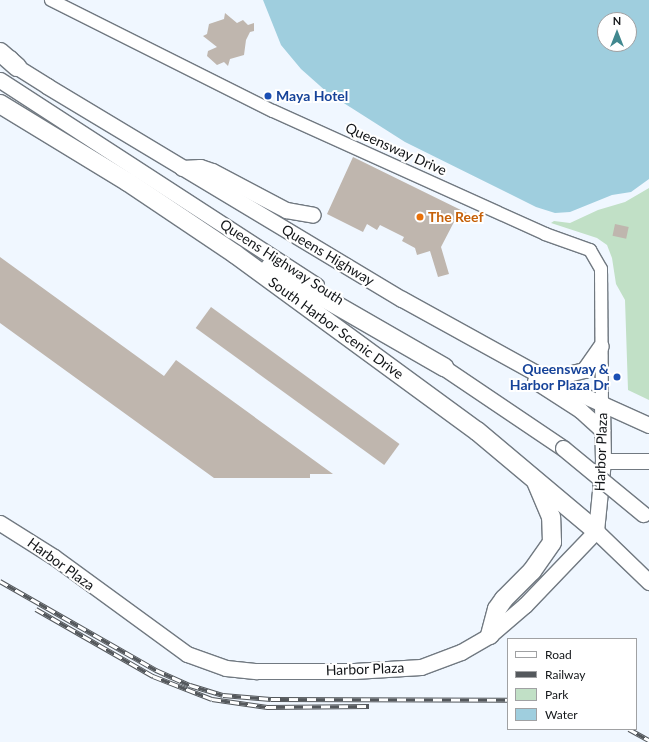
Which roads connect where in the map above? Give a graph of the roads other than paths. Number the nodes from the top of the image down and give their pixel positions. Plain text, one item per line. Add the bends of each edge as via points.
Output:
1 (51, 0) edge
2 (0, 46) edge
3 (0, 52) edge
4 (17, 67) junction
5 (0, 80) edge
6 (0, 104) edge
7 (182, 168) junction
8 (176, 213) junction
9 (313, 215) dead end
10 (440, 321) junction
11 (601, 346) junction
12 (444, 367) junction
13 (547, 379) junction
14 (602, 403) junction
15 (649, 425) edge
16 (602, 430) junction
17 (602, 461) junction
18 (649, 461) edge
19 (536, 481) junction
20 (646, 517) edge
21 (0, 523) edge
22 (596, 531) junction
23 (649, 582) edge
24 (490, 635) junction

1 - 11 street, Queensway Drive via 273,111 544,234 590,250 601,269
2 - 4 main road, Queens Highway
3 - 4 highway
4 - 7 main road, Queens Highway
5 - 12 main road, Queens Highway South
6 - 8 highway, South Harbor Scenic Drive
7 - 9 main road via 200,167 212,171 286,210
7 - 10 main road, Queens Highway
8 - 12 highway
8 - 19 highway, South Harbor Scenic Drive via 477,431
10 - 13 main road, Queens Highway
10 - 16 main road via 580,410
11 - 13 main road via 584,370 562,378
11 - 14 street, Queensway Drive
12 - 20 main road, Queens Highway South, bridge via 563,448
13 - 14 main road, Queens Highway
14 - 15 main road, Queens Highway
14 - 16 main road, Harbor Plaza
16 - 17 main road, Harbor Plaza
17 - 18 main road
17 - 22 main road, Harbor Plaza
19 - 22 highway, South Harbor Scenic Drive
19 - 24 highway via 550,517 552,542 532,571 497,609
21 - 24 main road, Harbor Plaza via 54,557 187,654 226,668 257,671 354,671 421,667 461,652
22 - 23 main road, South Harbor Scenic Drive
22 - 24 main road, Harbor Plaza via 526,605

